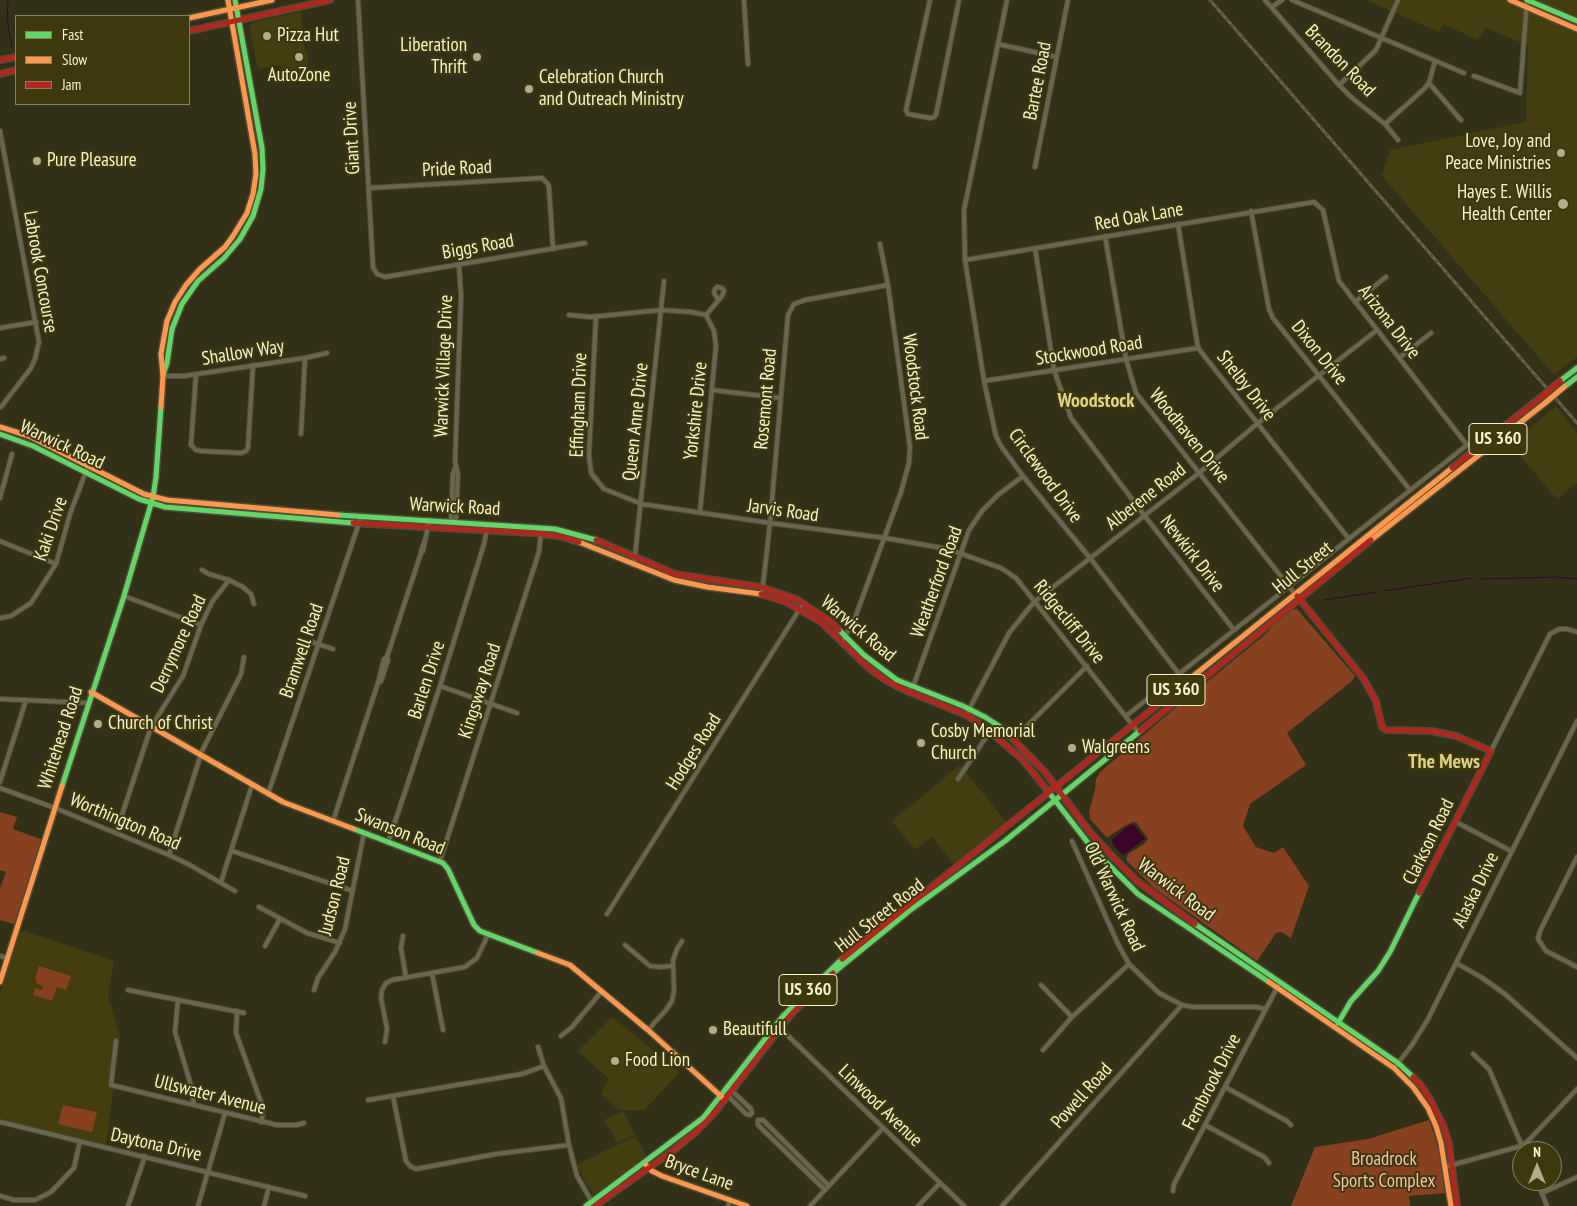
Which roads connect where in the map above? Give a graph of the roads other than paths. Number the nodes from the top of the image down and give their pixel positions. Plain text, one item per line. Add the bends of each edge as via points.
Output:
1 (228, 0) edge
2 (235, 0) edge
3 (272, 0) edge
4 (330, 0) edge
5 (358, 0) edge
6 (744, 0) edge
7 (930, 0) edge
8 (959, 0) edge
9 (1007, 0) edge
10 (1068, 0) edge
11 (1265, 0) edge
12 (1282, 0) edge
13 (1292, 0) edge
14 (1398, 0) edge
15 (1510, 0) edge
16 (1527, 0) edge
17 (1272, 7) junction
18 (1527, 7) junction
19 (236, 8) junction
20 (229, 9) junction
21 (190, 18) edge
22 (238, 20) junction
23 (1577, 21) edge
24 (231, 22) junction
25 (1577, 29) edge
26 (190, 31) edge
27 (1382, 38) junction
28 (998, 44) junction
29 (15, 57) edge
30 (1056, 57) junction
31 (0, 60) edge
32 (1435, 61) junction
33 (748, 64) dead end
34 (15, 70) edge
35 (1464, 73) dead end
36 (0, 74) edge
37 (1474, 76) dead end
38 (1429, 83) junction
39 (1339, 85) junction
40 (1461, 120) dead end
41 (1386, 124) junction
42 (0, 131) edge
43 (255, 133) junction
44 (1398, 140) dead end
45 (1035, 167) dead end
46 (369, 188) junction
47 (1317, 204) joint
48 (1252, 212) junction
49 (1178, 224) junction
50 (1105, 236) junction
51 (585, 243) dead end
52 (880, 244) dead end
53 (1035, 248) junction
54 (553, 249) junction
55 (965, 260) junction
56 (459, 265) junction
57 (377, 274) joint
58 (1386, 276) dead end
59 (664, 281) dead end
60 (888, 285) junction
61 (718, 299) dead end
62 (1355, 302) junction
63 (661, 310) junction
64 (569, 315) dead end
65 (706, 315) junction
66 (596, 316) junction
67 (36, 322) junction
68 (0, 328) edge
69 (1377, 330) junction
70 (1431, 333) dead end
71 (1198, 348) junction
72 (327, 352) dead end
73 (305, 358) junction
74 (1399, 358) junction
75 (1126, 359) junction
76 (254, 365) junction
77 (1577, 368) edge
78 (1054, 370) junction
79 (196, 374) junction
80 (1320, 375) junction
81 (163, 376) junction
82 (1577, 377) edge
83 (984, 381) junction
84 (712, 390) junction
85 (780, 398) junction
86 (1542, 400) junction
87 (0, 408) edge
88 (1258, 424) junction
89 (0, 427) edge
90 (0, 434) edge
91 (301, 434) dead end
92 (12, 454) dead end
93 (87, 469) junction
94 (1199, 473) junction
95 (1023, 476) junction
96 (604, 489) joint
97 (1410, 490) junction
98 (0, 498) edge
99 (152, 500) junction
100 (642, 504) junction
101 (700, 512) junction
102 (1144, 515) junction
103 (361, 517) junction
104 (359, 523) junction
105 (770, 523) junction
106 (428, 524) junction
107 (453, 526) junction
108 (488, 527) junction
109 (542, 530) junction
110 (884, 538) junction
111 (1349, 539) junction
112 (0, 541) edge
113 (960, 553) junction
114 (635, 558) junction
115 (1090, 558) junction
116 (56, 564) junction
117 (634, 565) junction
118 (202, 570) dead end
119 (229, 580) junction
120 (1289, 586) junction
121 (762, 591) junction
122 (1295, 594) junction
123 (124, 596) junction
124 (1300, 599) junction
125 (1034, 602) junction
126 (254, 604) dead end
127 (802, 606) junction
128 (0, 618) edge
129 (201, 625) junction
130 (1234, 630) junction
131 (1577, 632) edge
132 (844, 639) junction
133 (312, 642) dead end
134 (318, 644) junction
135 (333, 649) dead end
136 (244, 657) dead end
137 (1087, 666) junction
138 (1179, 674) junction
139 (440, 686) junction
140 (912, 687) junction
141 (91, 692) junction
142 (0, 699) edge
143 (26, 700) junction
144 (88, 703) junction
145 (491, 704) junction
146 (968, 712) junction
147 (517, 713) dead end
148 (1126, 716) junction
149 (1577, 721) edge
150 (995, 724) junction
151 (1132, 725) junction
152 (151, 727) junction
153 (990, 731) junction
154 (1138, 732) junction
155 (1014, 739) junction
156 (1491, 751) junction
157 (201, 756) junction
158 (958, 779) dead end
159 (0, 782) edge
160 (252, 785) junction
161 (1056, 786) junction
162 (0, 788) edge
163 (1048, 792) junction
164 (268, 794) junction
165 (1062, 794) junction
166 (1054, 801) junction
167 (55, 808) junction
168 (333, 821) junction
169 (1456, 822) junction
170 (116, 833) junction
171 (364, 833) junction
172 (1072, 841) dead end
173 (388, 843) junction
174 (232, 851) junction
175 (1511, 851) junction
176 (169, 855) junction
177 (1577, 857) edge
178 (440, 862) junction
179 (221, 882) junction
180 (235, 891) dead end
181 (353, 891) junction
182 (259, 907) dead end
183 (607, 914) dead end
184 (280, 920) junction
185 (488, 935) junction
186 (403, 936) dead end
187 (682, 941) dead end
188 (340, 942) junction
189 (625, 945) dead end
190 (265, 946) dead end
191 (0, 956) edge
192 (8, 958) junction
193 (1456, 963) junction
194 (1129, 964) junction
195 (672, 966) junction
196 (1577, 967) edge
197 (432, 973) junction
198 (406, 978) junction
199 (0, 982) edge
200 (1041, 985) dead end
201 (1279, 985) junction
202 (128, 990) dead end
203 (314, 990) dead end
204 (602, 991) junction
205 (178, 1000) junction
206 (1182, 1005) junction
207 (1266, 1009) junction
208 (237, 1011) junction
209 (244, 1013) dead end
210 (1072, 1017) junction
211 (1337, 1025) junction
212 (779, 1026) junction
213 (443, 1030) dead end
214 (648, 1030) junction
215 (561, 1036) dead end
216 (116, 1041) dead end
217 (386, 1042) dead end
218 (538, 1048) dead end
219 (1044, 1050) dead end
220 (1473, 1054) dead end
221 (1577, 1058) edge
222 (1396, 1065) junction
223 (544, 1066) junction
224 (1225, 1088) junction
225 (1577, 1089) edge
226 (726, 1094) junction
227 (393, 1096) junction
228 (368, 1100) dead end
229 (194, 1105) junction
230 (225, 1114) junction
231 (0, 1122) edge
232 (260, 1122) junction
233 (304, 1123) dead end
234 (1205, 1125) junction
235 (1291, 1126) dead end
236 (883, 1128) junction
237 (80, 1141) junction
238 (1519, 1141) edge
239 (1528, 1141) edge
240 (569, 1145) junction
241 (1512, 1148) edge
242 (145, 1156) junction
243 (1269, 1163) dead end
244 (646, 1165) junction
245 (1448, 1166) junction
246 (208, 1172) junction
247 (1577, 1177) edge
248 (940, 1183) junction
249 (830, 1186) junction
250 (269, 1188) junction
251 (825, 1190) junction
252 (1173, 1191) dead end
253 (1542, 1193) joint
254 (0, 1196) edge
255 (305, 1196) dead end
256 (14, 1200) junction
257 (729, 1203) edge
258 (594, 1205) edge
259 (13, 1206) edge
260 (128, 1206) edge
261 (198, 1206) edge
262 (264, 1206) edge
263 (586, 1206) edge
264 (746, 1206) edge
265 (810, 1206) edge
266 (918, 1206) edge
267 (964, 1206) edge
268 (1002, 1206) edge
269 (1452, 1206) edge
270 (1457, 1206) edge
271 (1547, 1206) edge

1 - 20 main road
2 - 19 main road
3 - 19 main road
4 - 22 main road
5 - 46 street, Giant Drive
6 - 33 street
7 - 8 street via 906,110 908,114 930,118 936,114
9 - 28 street, Circlewood Drive
10 - 30 street, Bartee Road
11 - 17 street, Brandon Road
12 - 17 street
13 - 27 street
14 - 27 street
15 - 18 main road
16 - 18 street
16 - 23 main road
17 - 39 street, Brandon Road
18 - 25 main road
18 - 37 street via 1520,92
19 - 20 main road
19 - 22 main road
20 - 21 main road
20 - 24 main road
22 - 24 main road
22 - 43 main road
24 - 26 main road
24 - 43 main road
27 - 32 street
27 - 39 street via 1373,54
28 - 30 street
28 - 55 street, Circlewood Drive via 964,210
29 - 31 main road
30 - 45 street, Bartee Road
32 - 35 street
32 - 38 street
34 - 36 main road
38 - 40 street
38 - 41 street
39 - 41 street, Brandon Road
41 - 44 street, Brandon Road
42 - 67 street, Labrook Concourse
43 - 81 main road, Whitehead Road via 256,174 249,207 229,242 190,279 175,302 162,341 160,361
46 - 54 street, Pride Road via 538,178 546,181 549,188
46 - 57 street, Giant Drive via 373,267
47 - 48 street, Red Oak Lane via 1310,202
47 - 62 street, Arizona Drive via 1323,210 1339,280
48 - 49 street, Red Oak Lane
48 - 80 street, Dixon Drive via 1271,314
49 - 50 street, Red Oak Lane
49 - 71 street, Shelby Drive
50 - 53 street, Red Oak Lane
50 - 75 street, Woodhaven Drive
51 - 54 street, Biggs Road
52 - 60 street, Woodstock Road
53 - 55 street, Red Oak Lane
53 - 78 street, Newkirk Drive
54 - 56 street, Biggs Road
55 - 83 street, Circlewood Drive
56 - 57 street, Biggs Road via 385,277
56 - 107 street, Warwick Village Drive via 462,296 455,468 452,474
58 - 62 street
59 - 63 street, Queen Anne Drive
60 - 85 street, Rosemont Road via 794,304 788,315
60 - 110 street, Woodstock Road via 910,447 901,492
61 - 65 street
62 - 69 street, Arizona Drive
63 - 65 street
63 - 66 street
63 - 100 street, Queen Anne Drive
64 - 66 street
65 - 84 street, Yorkshire Drive via 714,331 716,346
66 - 96 street, Effingham Drive via 589,455 591,473
67 - 68 street
67 - 87 street, Labrook Concourse via 39,342 36,359
69 - 74 street, Arizona Drive
69 - 80 street, Alberene Road
70 - 74 street
71 - 75 street, Stockwood Road
71 - 88 street, Shelby Drive
72 - 73 street, Shallow Way
73 - 76 street, Shallow Way
73 - 91 street
74 - 97 street, Arizona Drive via 1467,445
75 - 78 street, Stockwood Road
75 - 94 street, Woodhaven Drive via 1136,393
76 - 79 street, Shallow Way
76 - 79 street via 248,448 241,453 201,451 191,445
77 - 86 main road, Hull Street / US 360, bridge
78 - 83 street, Stockwood Road
78 - 102 street, Newkirk Drive via 1071,418
79 - 81 street, Shallow Way
80 - 88 street, Alberene Road
80 - 97 street, Dixon Drive
81 - 99 main road, Whitehead Road
82 - 86 main road, Hull Street / US 360, bridge
83 - 95 street, Circlewood Drive via 996,436
84 - 85 street
84 - 101 street, Yorkshire Drive
85 - 105 street, Rosemont Road
86 - 122 main road, Hull Street / US 360
86 - 124 main road, Hull Street / US 360
88 - 94 street, Alberene Road
88 - 111 street, Shelby Drive
89 - 93 main road, Warwick Road via 29,436
90 - 93 main road, Warwick Road
92 - 98 street
93 - 99 main road, Warwick Road
93 - 116 street, Kaki Drive
94 - 102 street, Alberene Road
94 - 120 street, Woodhaven Drive
95 - 113 street, Weatherford Road via 982,511 969,530
95 - 115 street, Circlewood Drive
96 - 100 street, Jarvis Road
97 - 111 street
99 - 103 main road, Warwick Road
99 - 104 main road, Warwick Road via 191,510
99 - 123 main road, Whitehead Road
100 - 101 street, Jarvis Road
100 - 114 street, Queen Anne Drive
101 - 105 street, Jarvis Road
102 - 115 street, Alberene Road
102 - 130 street, Newkirk Drive
103 - 104 street, Bramwell Road
103 - 106 main road, Warwick Road
104 - 106 main road, Warwick Road
104 - 134 street, Bramwell Road
105 - 110 street, Jarvis Road
105 - 121 street, Rosemont Road
106 - 107 main road, Warwick Road
106 - 168 street via 388,660
107 - 108 main road, Warwick Road
108 - 109 main road, Warwick Road
108 - 139 street, Barlen Drive
109 - 114 main road, Warwick Road via 581,536
109 - 117 main road, Warwick Road
109 - 145 street, Kingsway Road via 539,552
110 - 113 street, Jarvis Road
110 - 132 street, Woodstock Road
111 - 120 street
112 - 116 street
113 - 125 street, Ridgecliff Drive via 1001,568 1016,578
113 - 140 street, Weatherford Road
114 - 117 street, Queen Anne Drive
114 - 121 main road, Warwick Road via 662,570
115 - 125 street, Alberene Road
115 - 138 street, Circlewood Drive
116 - 128 street, Kaki Drive via 32,603 11,616
117 - 121 main road, Warwick Road via 688,584
118 - 119 street
119 - 126 street via 248,590
119 - 129 street, Derrymore Road via 212,602
120 - 122 street, Woodhaven Drive
120 - 130 street
121 - 127 main road, Warwick Road via 783,594
122 - 124 main road, Woodhaven Drive
122 - 151 main road, Hull Street / US 360
123 - 129 street
123 - 141 main road, Whitehead Road
124 - 154 main road, Hull Street / US 360
124 - 156 main road, Woodhaven Drive via 1370,688 1382,727 1456,736
125 - 137 street, Ridgecliff Drive
125 - 146 street, Alberene Road via 1009,633
127 - 132 main road, Warwick Road via 830,621
127 - 183 street, Hodges Road
129 - 152 street, Derrymore Road via 183,676
130 - 138 street
131 - 156 street, Clarkson Road via 1559,629 1550,634
132 - 140 main road, Warwick Road via 879,668
132 - 146 main road, Warwick Road via 871,670 884,679 900,688
133 - 134 street
134 - 135 street
134 - 164 street, Bramwell Road
136 - 157 street via 241,674
137 - 148 street, Ridgecliff Drive
137 - 155 street
138 - 148 street
139 - 145 street
139 - 173 street, Barlen Drive
140 - 146 main road, Warwick Road
141 - 144 main road, Whitehead Road
141 - 152 main road, Swanson Road
142 - 143 street
143 - 144 street
143 - 159 street
144 - 167 main road, Whitehead Road
145 - 147 street
145 - 178 street, Kingsway Road
146 - 150 main road, Warwick Road
146 - 153 main road, Warwick Road
148 - 151 street, Ridgecliff Drive
149 - 175 street, Alaska Drive
150 - 153 street
150 - 155 main road, Warwick Road
151 - 154 street, Ridgecliff Drive
151 - 161 main road, Hull Street / US 360
152 - 157 main road, Swanson Road
152 - 170 street, Derrymore Road
153 - 158 street
153 - 163 main road, Warwick Road via 1022,760
154 - 165 main road, Hull Street Road / US 360
155 - 161 main road, Warwick Road
156 - 169 main road, Clarkson Road
157 - 160 main road, Swanson Road
157 - 176 street
160 - 164 main road, Swanson Road
160 - 174 street
161 - 163 main road, Hull Street / US 360
161 - 165 main road, Warwick Road
162 - 167 street, Worthington Road
163 - 166 main road, Warwick Road
163 - 212 main road, Hull Street Road / US 360 via 835,964 806,992
164 - 168 main road, Swanson Road
165 - 166 main road, Hull Street Road / US 360
165 - 201 main road, Warwick Road via 1089,831 1133,878
166 - 201 main road, Warwick Road via 1092,848 1138,894
166 - 212 main road, Hull Street Road / US 360 via 852,956
167 - 170 street, Worthington Road
167 - 192 main road, Whitehead Road
168 - 171 main road, Swanson Road
169 - 175 street
169 - 211 main road, Clarkson Road via 1390,952 1351,1001
170 - 176 street, Worthington Road
171 - 173 main road, Swanson Road
171 - 181 street, Judson Road
172 - 194 street, Old Warwick Road
173 - 178 main road, Swanson Road
174 - 179 street
174 - 181 street
175 - 193 street, Alaska Drive
176 - 179 street, Worthington Road
177 - 196 street via 1538,938 1546,950
178 - 185 main road, Swanson Road via 448,869 474,925
179 - 180 street, Worthington Road
181 - 188 street, Judson Road
182 - 184 street
184 - 188 street via 307,933
184 - 190 street
185 - 197 street via 479,954 469,964 460,969
185 - 204 main road, Swanson Road via 566,963
186 - 198 street via 401,948
187 - 195 street
188 - 203 street, Judson Road
189 - 195 street via 650,966
191 - 192 street
192 - 199 main road, Whitehead Road
193 - 221 street via 1505,994
193 - 222 street, Alaska Drive via 1428,1019
194 - 206 street, Old Warwick Road via 1159,993
194 - 210 street
195 - 214 street via 672,1001
197 - 198 street
197 - 213 street
198 - 217 street via 388,982 382,990 388,1033
200 - 210 street
201 - 207 street, Fernbrook Drive
201 - 211 main road, Warwick Road
202 - 205 street
204 - 214 main road, Swanson Road
204 - 215 street
205 - 208 street
205 - 229 street via 175,1032
206 - 207 street, Old Warwick Road
206 - 268 street, Powell Road
207 - 224 street, Fernbrook Drive
208 - 209 street
208 - 232 street via 236,1033 262,1105
210 - 219 street
211 - 222 main road, Warwick Road
212 - 226 main road, Hull Street Road / US 360
212 - 236 street, Linwood Avenue
214 - 226 main road, Swanson Road
216 - 229 street, Ullswater Avenue via 111,1086
218 - 223 street
220 - 238 street via 1489,1069
222 - 245 main road, Warwick Road via 1420,1084 1430,1098 1449,1144
223 - 227 street via 522,1074
223 - 240 street via 561,1098
224 - 234 street, Fernbrook Drive
224 - 235 street via 1287,1120
225 - 239 street
226 - 226 street via 746,1114 752,1113 751,1109
226 - 244 main road, Hull Street Road / US 360 via 694,1126
227 - 228 street
227 - 240 street via 406,1161 416,1168
229 - 230 street, Ullswater Avenue
230 - 232 street, Ullswater Avenue
230 - 246 street
231 - 237 street, Daytona Drive
232 - 233 street, Ullswater Avenue via 277,1125
234 - 243 street via 1264,1157
234 - 252 street, Fernbrook Drive
236 - 248 street, Linwood Avenue
236 - 249 street
237 - 242 street, Daytona Drive
237 - 256 street via 74,1168 51,1192 35,1200
240 - 258 street via 577,1176
241 - 245 street
242 - 246 street, Daytona Drive
242 - 260 street
244 - 257 main road, Bryce Lane via 662,1176
244 - 258 main road, Hull Street Road / US 360
245 - 269 main road, Warwick Road
245 - 270 main road, Warwick Road
246 - 250 street, Daytona Drive
246 - 261 street
247 - 253 street
248 - 266 street
248 - 267 street, Linwood Avenue
249 - 251 street
249 - 251 street via 763,1120 758,1120 758,1125
250 - 255 street, Daytona Drive
250 - 262 street
251 - 265 street
253 - 271 street
254 - 256 street
256 - 259 street
257 - 264 main road, Bryce Lane
258 - 263 main road, Hull Street Road / US 360

